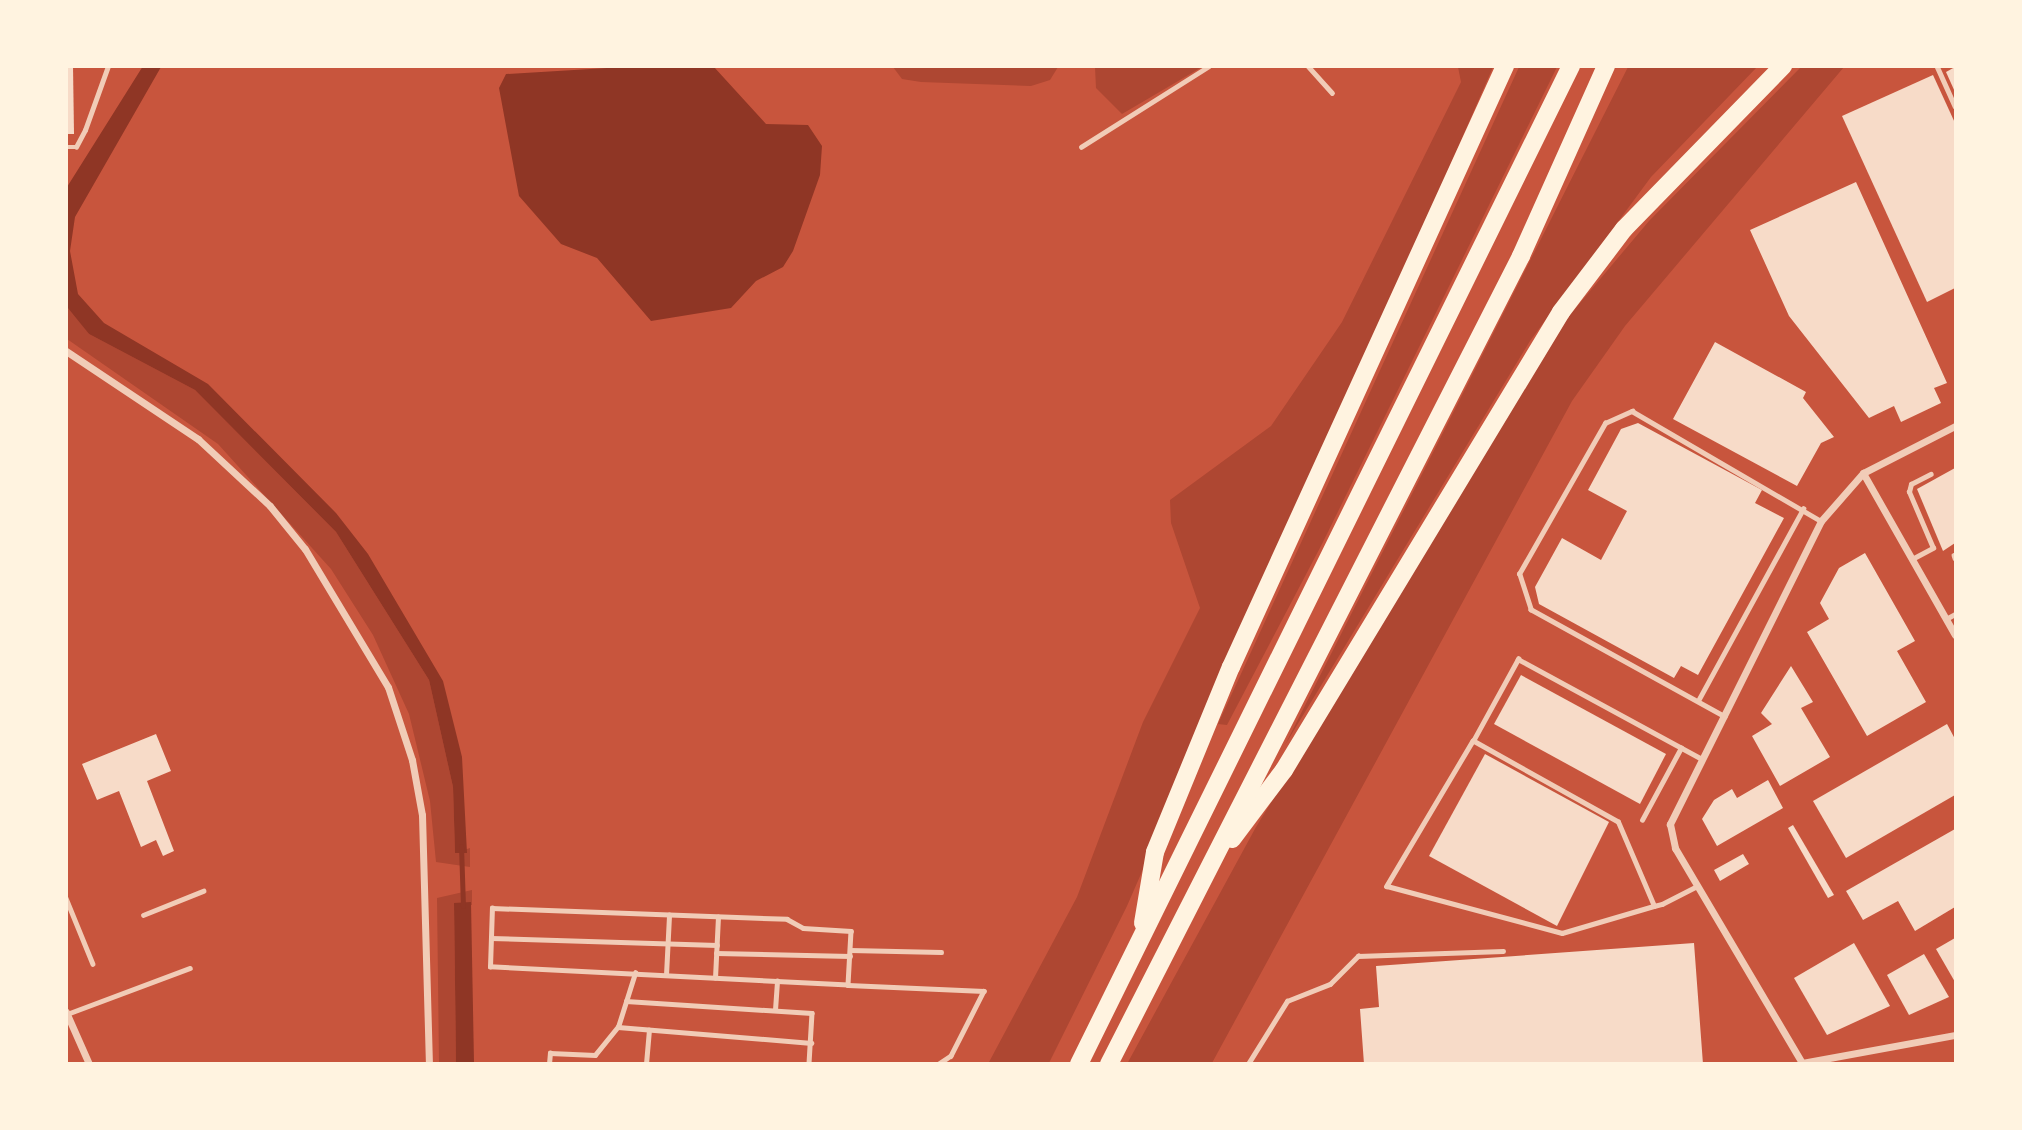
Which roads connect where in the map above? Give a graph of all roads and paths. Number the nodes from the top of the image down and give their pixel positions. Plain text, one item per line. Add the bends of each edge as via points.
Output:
1 (108, 66) edge
2 (1209, 66) edge
3 (1308, 66) edge
4 (1505, 66) edge
5 (1571, 66) edge
6 (1606, 66) edge
7 (1783, 66) edge
8 (1937, 66) edge
9 (1332, 93) dead end
10 (1955, 106) edge
11 (66, 147) edge
12 (1081, 147) dead end
13 (66, 351) edge
14 (1955, 426) edge
15 (1863, 473) junction
16 (1931, 474) dead end
17 (1803, 509) junction
18 (1821, 521) junction
19 (1912, 559) junction
20 (1955, 614) edge
21 (1946, 619) junction
22 (1955, 635) edge
23 (1699, 699) junction
24 (1725, 717) junction
25 (1473, 741) junction
26 (1681, 748) junction
27 (1702, 759) junction
28 (1642, 820) dead end
29 (1203, 878) junction
30 (1698, 886) junction
31 (203, 891) dead end
32 (66, 898) edge
33 (1654, 906) junction
34 (143, 915) dead end
35 (669, 915) junction
36 (718, 917) junction
37 (491, 938) junction
38 (667, 943) junction
39 (1139, 943) junction
40 (717, 945) junction
41 (1503, 951) dead end
42 (941, 952) dead end
43 (716, 953) junction
44 (850, 953) junction
45 (93, 964) dead end
46 (190, 968) dead end
47 (635, 973) junction
48 (666, 975) junction
49 (715, 978) junction
50 (777, 981) junction
51 (848, 985) junction
52 (626, 1001) junction
53 (775, 1010) junction
54 (67, 1013) edge
55 (618, 1027) junction
56 (649, 1030) junction
57 (1955, 1035) edge
58 (811, 1043) junction
59 (89, 1063) edge
60 (429, 1063) edge
61 (549, 1063) edge
62 (646, 1063) edge
63 (809, 1063) edge
64 (939, 1063) edge
65 (1079, 1063) edge
66 (1109, 1063) edge
67 (1248, 1063) edge
68 (1802, 1063) edge

1 - 11 lane via 85,130 76,147
2 - 12 lane
3 - 9 lane
4 - 39 highway via 1231,667 1155,852
5 - 39 highway
6 - 29 highway via 1521,256
7 - 29 highway via 1623,229 1561,312 1284,770
8 - 10 lane
13 - 60 street via 189,433 270,506 304,549 388,687 412,760 422,815
14 - 15 street
15 - 18 street
15 - 19 street
16 - 19 lane via 1911,484 1909,492 1933,548
17 - 18 lane
17 - 23 lane
17 - 23 lane via 1632,411 1605,423 1519,575 1531,610
18 - 24 street
19 - 21 street
20 - 21 lane
21 - 22 street
23 - 24 lane
24 - 27 street
25 - 26 lane via 1518,659
25 - 33 lane via 1618,822
25 - 33 lane via 1387,886 1562,933
26 - 27 lane
26 - 28 lane
27 - 30 street via 1670,824 1675,848
29 - 66 highway
30 - 33 lane
30 - 68 street
31 - 34 lane
32 - 45 lane
35 - 36 lane
35 - 37 lane via 492,908
35 - 38 lane
36 - 40 lane
36 - 44 lane via 851,931
37 - 38 lane
37 - 47 lane via 490,967
38 - 40 lane
38 - 48 lane
39 - 65 highway
40 - 43 lane
41 - 67 lane via 1358,956 1330,984 1287,1000
42 - 44 lane
43 - 44 lane
43 - 49 lane
44 - 51 lane
46 - 54 lane
47 - 48 lane
47 - 52 lane
48 - 49 lane
49 - 50 lane
50 - 51 lane
50 - 53 lane
51 - 64 lane via 984,991 951,1056
52 - 53 lane
52 - 55 lane
53 - 58 lane via 812,1013
54 - 59 street
55 - 56 lane
55 - 61 lane via 595,1055 550,1053
56 - 58 lane
56 - 62 lane
57 - 68 street
58 - 63 lane

